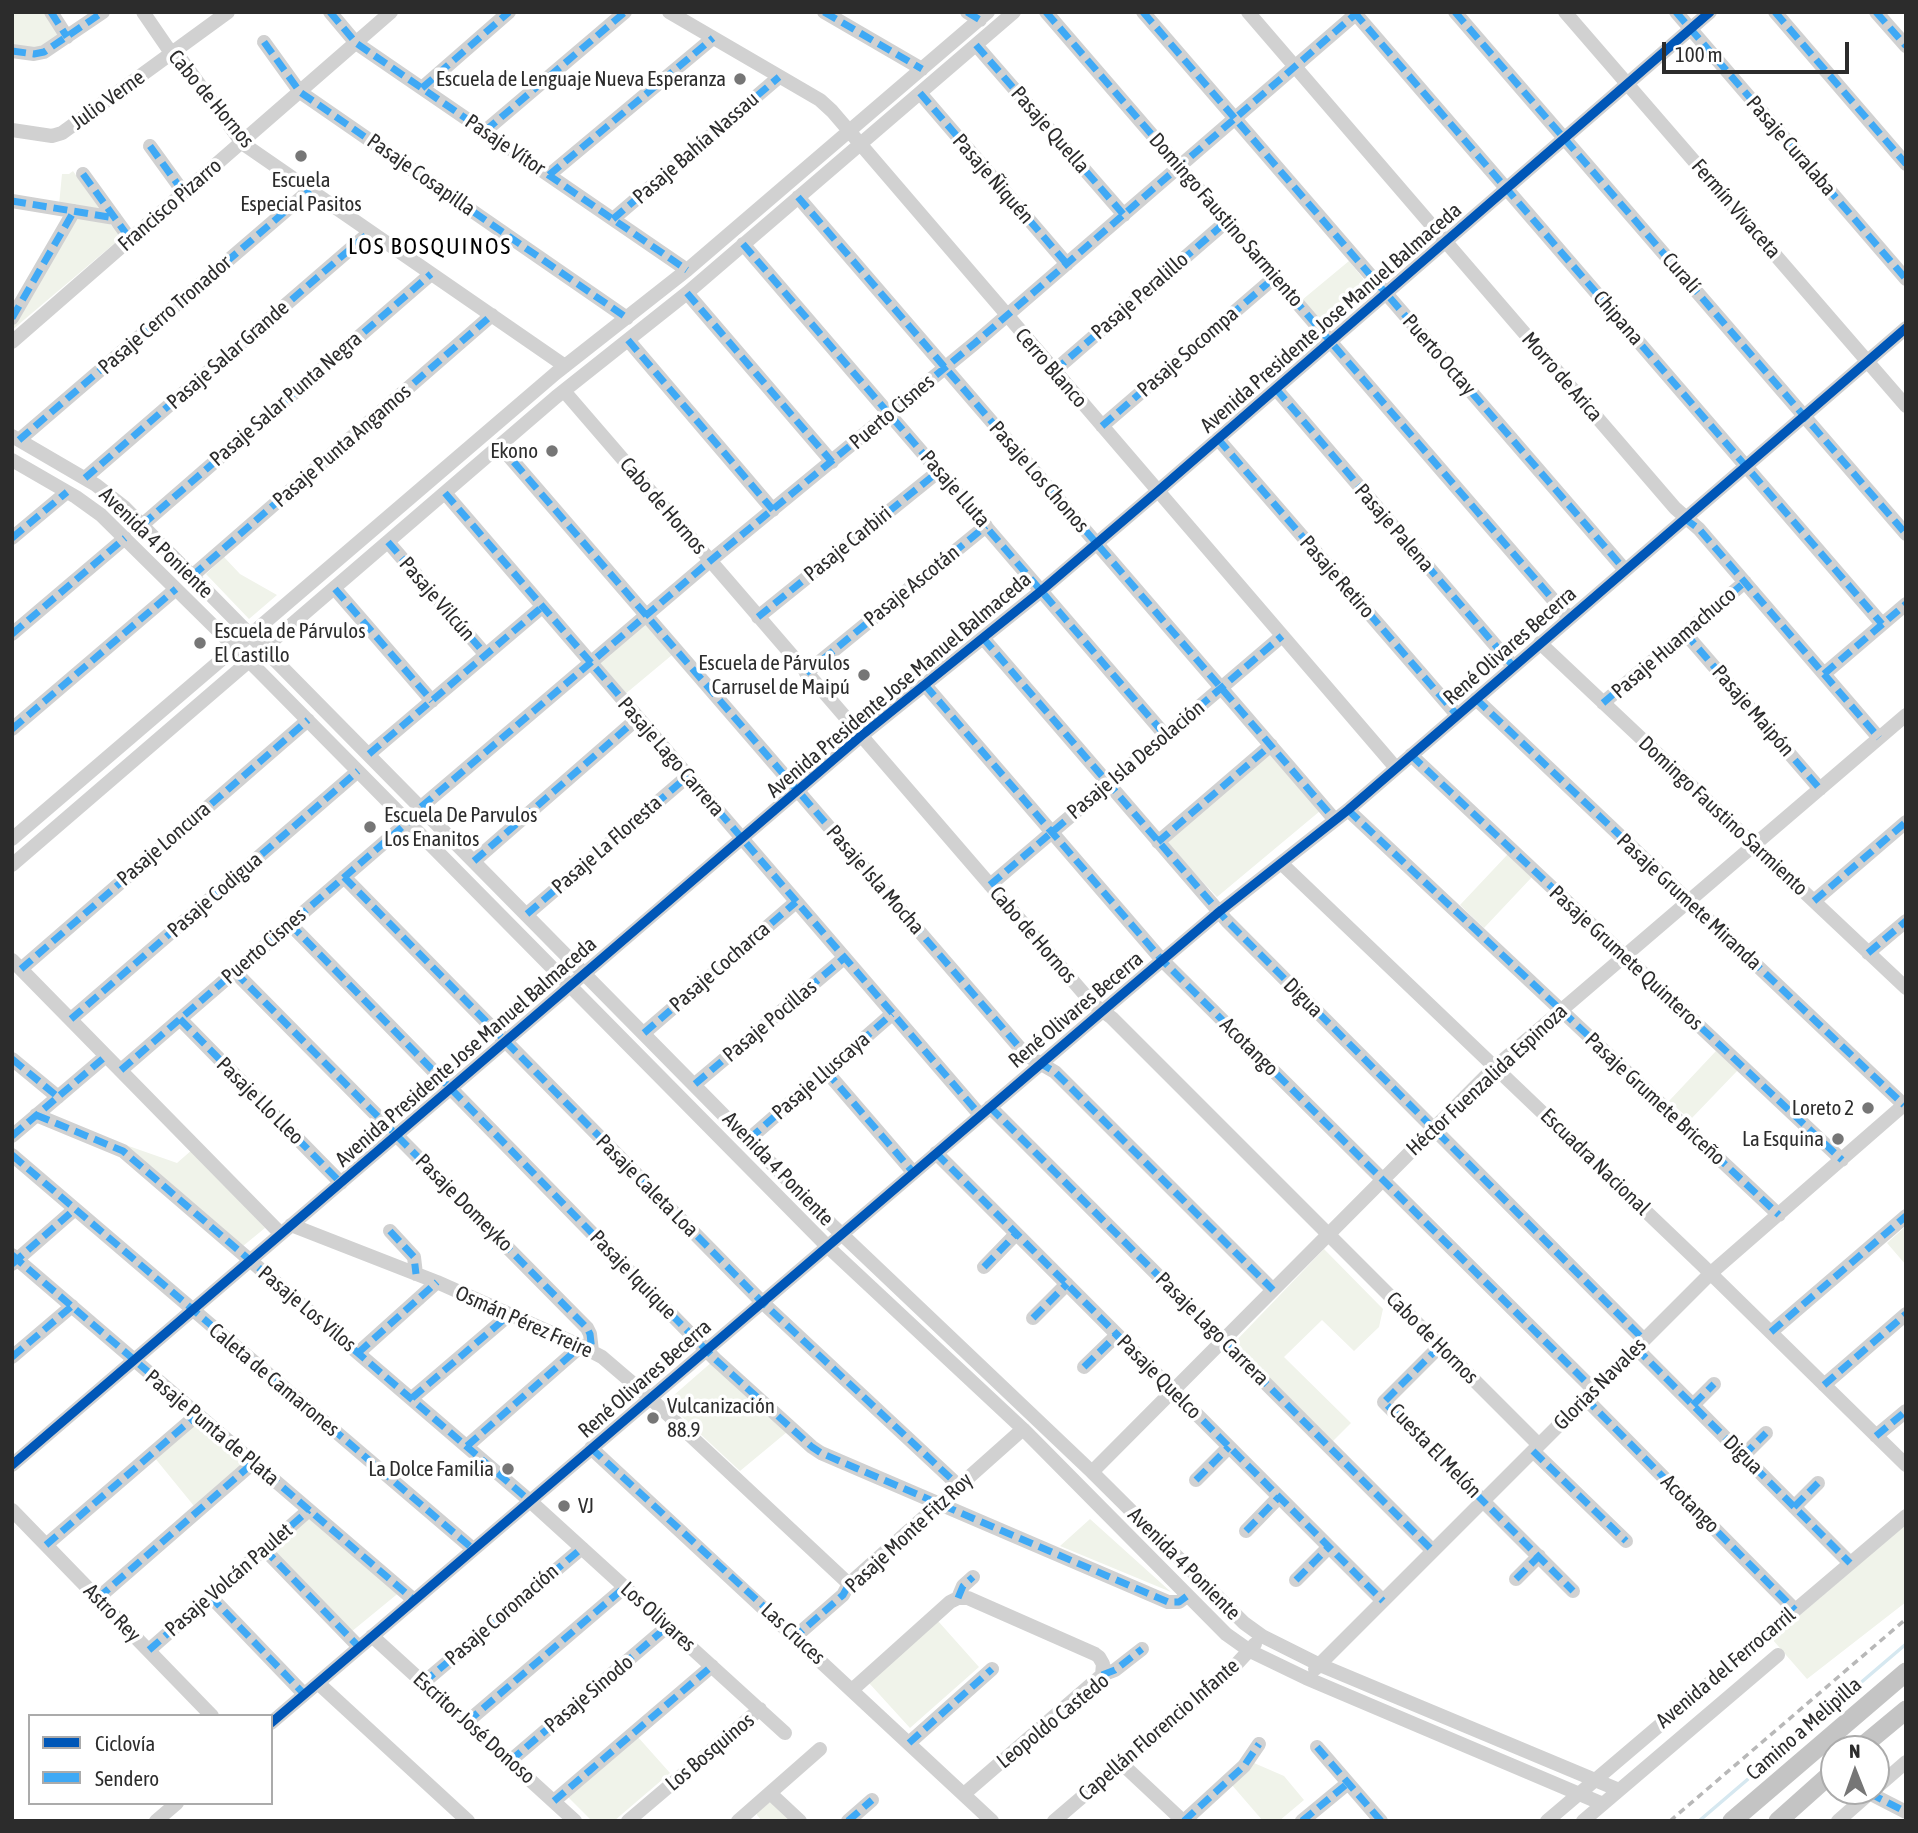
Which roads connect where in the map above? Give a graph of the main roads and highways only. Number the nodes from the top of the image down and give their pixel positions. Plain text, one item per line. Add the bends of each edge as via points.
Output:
1 (1906, 1672) edge
2 (1906, 1710) edge
3 (1876, 1735) edge
4 (1820, 1784) edge
5 (1732, 1821) edge
6 (1778, 1821) edge

1 - 5 main road, Camino a Melipilla
2 - 3 main road
4 - 6 main road

